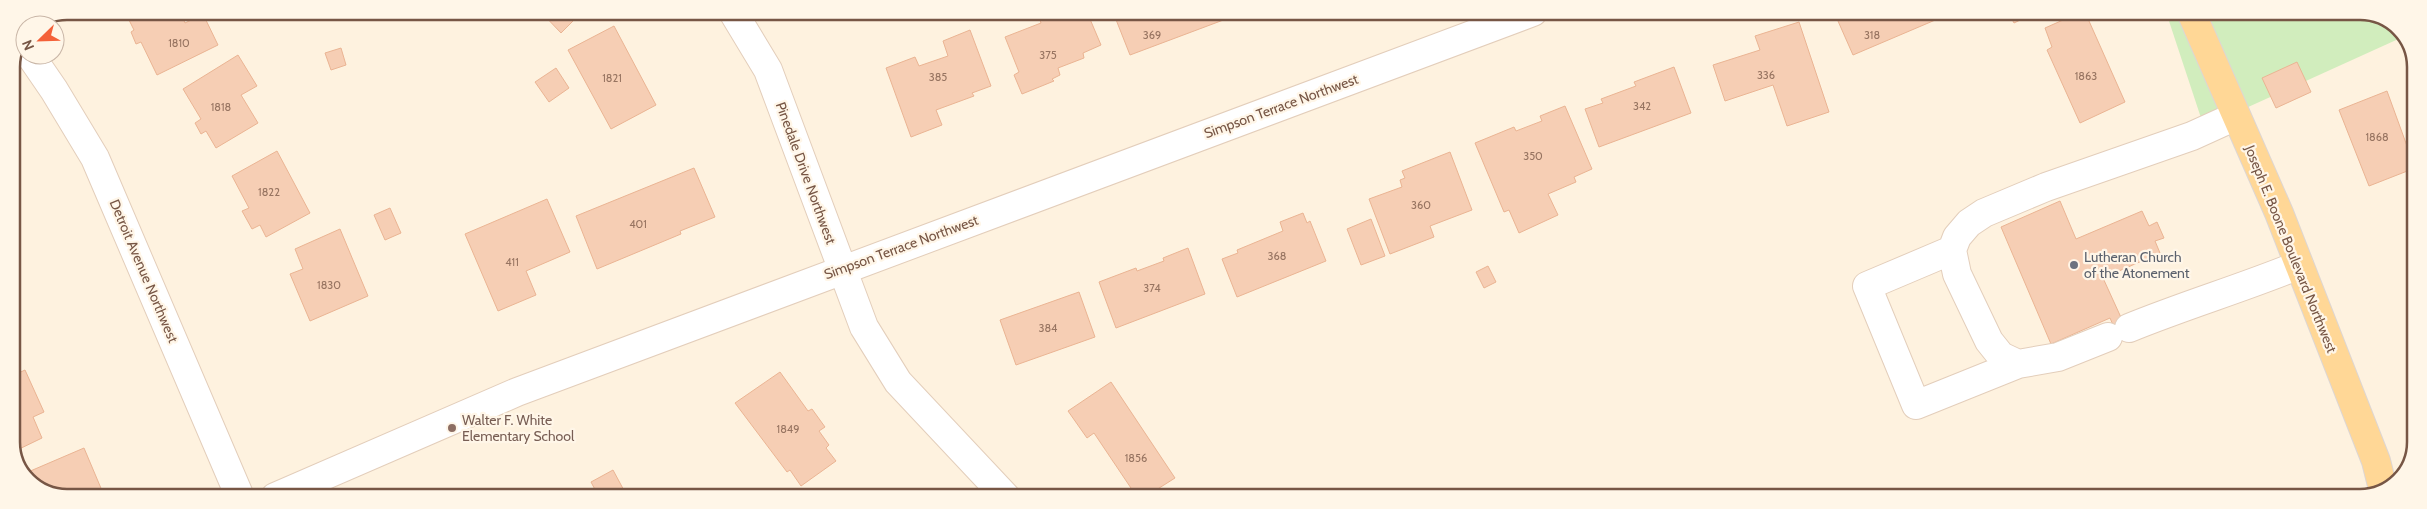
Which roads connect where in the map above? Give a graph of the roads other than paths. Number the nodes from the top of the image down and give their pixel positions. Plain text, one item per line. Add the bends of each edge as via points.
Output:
1 (738, 20) edge
2 (1484, 20) edge
3 (2194, 20) edge
4 (37, 65) edge
5 (2236, 116) junction
6 (1952, 250) junction
7 (2299, 265) junction
8 (841, 270) junction
9 (2018, 364) junction
10 (2382, 484) edge
11 (237, 489) edge
12 (293, 489) edge
13 (998, 489) edge

1 - 8 street, Pinedale Drive Northwest via 768,70
2 - 8 street, Simpson Terrace Northwest
3 - 5 main road, Joseph E. Boone Boulevard Northwest
4 - 11 street, Detroit Avenue Northwest via 95,158
5 - 6 street via 2192,136 2046,187 1984,213 1969,223 1957,237
5 - 7 main road, Joseph E. Boone Boulevard Northwest
6 - 9 street via 1964,293 1989,340 2002,356
6 - 9 street via 1867,286 1916,405
7 - 9 street via 2176,308 2058,357
7 - 10 main road, Joseph E. Boone Boulevard Northwest via 2376,461
8 - 12 street, Simpson Terrace Northwest via 517,392
8 - 13 street, Pinedale Drive Northwest via 864,327 898,382

